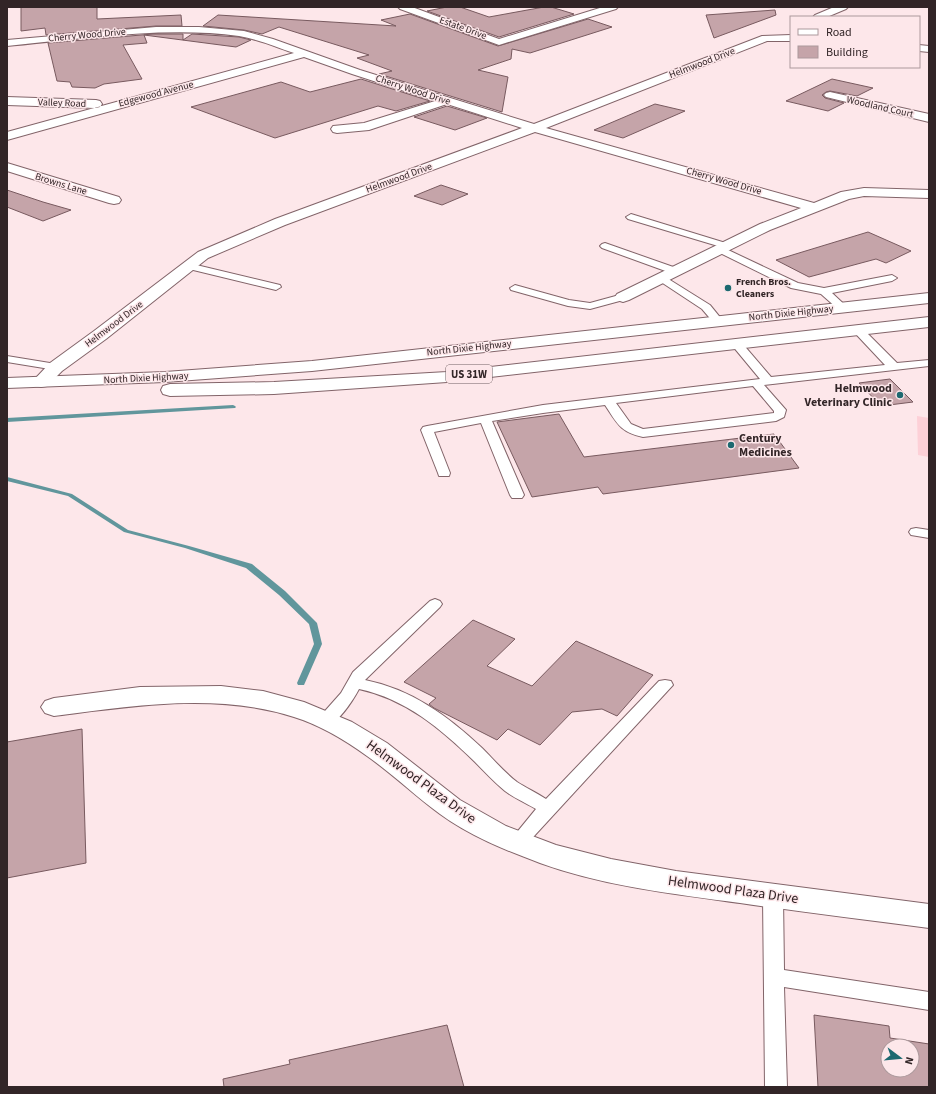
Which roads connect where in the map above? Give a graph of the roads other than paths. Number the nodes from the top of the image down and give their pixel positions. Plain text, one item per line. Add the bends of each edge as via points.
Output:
1 (403, 7) edge
2 (613, 7) edge
3 (843, 7) edge
4 (820, 16) edge
5 (790, 28) edge
6 (766, 38) junction
7 (790, 38) edge
8 (7, 43) edge
9 (304, 54) junction
10 (830, 95) dead end
11 (7, 101) edge
12 (446, 101) junction
13 (118, 104) junction
14 (929, 118) edge
15 (534, 128) junction
16 (337, 129) dead end
17 (7, 136) edge
18 (7, 168) edge
19 (929, 194) edge
20 (114, 200) dead end
21 (813, 206) junction
22 (631, 217) dead end
23 (605, 246) dead end
24 (722, 248) junction
25 (188, 266) junction
26 (668, 275) junction
27 (892, 278) dead end
28 (276, 287) dead end
29 (515, 288) dead end
30 (824, 291) junction
31 (623, 297) joint
32 (929, 298) edge
33 (842, 307) junction
34 (718, 321) junction
35 (929, 322) edge
36 (858, 330) junction
37 (737, 344) junction
38 (7, 360) edge
39 (929, 363) edge
40 (56, 366) junction
41 (894, 367) junction
42 (41, 382) junction
43 (762, 382) junction
44 (7, 384) edge
45 (7, 395) edge
46 (609, 402) junction
47 (485, 419) junction
48 (444, 473) dead end
49 (517, 495) dead end
50 (435, 604) dead end
51 (355, 683) junction
52 (665, 685) dead end
53 (54, 708) dead end
54 (325, 720) junction
55 (548, 808) junction
56 (518, 842) junction
57 (773, 897) junction
58 (929, 916) edge
59 (774, 977) junction
60 (929, 1001) edge
61 (776, 1087) edge

1 - 2 street, Estate Drive via 499,42
3 - 4 street
5 - 6 street
6 - 7 street, Helmwood Drive
6 - 15 street, Helmwood Drive
8 - 9 street, Cherry Wood Drive via 142,31 199,30 250,36
9 - 12 street, Cherry Wood Drive
9 - 13 street, Edgewood Avenue
10 - 14 street, Woodland Court
11 - 13 street, Valley Road
12 - 15 street, Cherry Wood Drive
12 - 16 street via 365,127
13 - 17 street, Edgewood Avenue
15 - 21 street, Cherry Wood Drive
15 - 25 street, Helmwood Drive via 254,232 204,255
18 - 20 street, Browns Lane
19 - 21 street via 864,192
21 - 24 street
22 - 24 lane
23 - 26 lane
24 - 26 street
24 - 30 lane via 795,286
25 - 28 lane
25 - 40 street, Helmwood Drive
26 - 31 street
26 - 34 lane via 706,307
27 - 30 lane
29 - 31 lane via 568,303 590,306
30 - 33 lane
32 - 33 street, North Dixie Highway / US 31W
33 - 34 street, North Dixie Highway / US 31W
34 - 42 street, North Dixie Highway / US 31W via 312,366 165,377
35 - 36 street, North Dixie Highway / US 31W
36 - 37 street, North Dixie Highway / US 31W
36 - 41 lane
37 - 43 lane
37 - 45 street, North Dixie Highway / US 31W via 447,377 365,383
38 - 40 lane
39 - 41 lane
40 - 42 street, Helmwood Drive
41 - 43 lane
42 - 44 street, North Dixie Highway / US 31W
43 - 46 lane
43 - 46 lane via 780,410 776,417 643,433 628,429
46 - 47 lane via 543,409
47 - 48 lane via 427,430
47 - 49 lane
50 - 51 lane via 359,676
51 - 54 lane via 347,697
51 - 55 lane via 397,695 426,711 459,737 511,786
52 - 55 lane
53 - 54 street, Helmwood Plaza Drive via 140,696 221,695 263,700
54 - 56 street, Helmwood Plaza Drive via 378,750 450,807 496,834
55 - 56 lane
56 - 57 street, Helmwood Plaza Drive via 551,856 611,871
57 - 58 street, Helmwood Plaza Drive
57 - 59 lane
59 - 60 lane
59 - 61 lane

